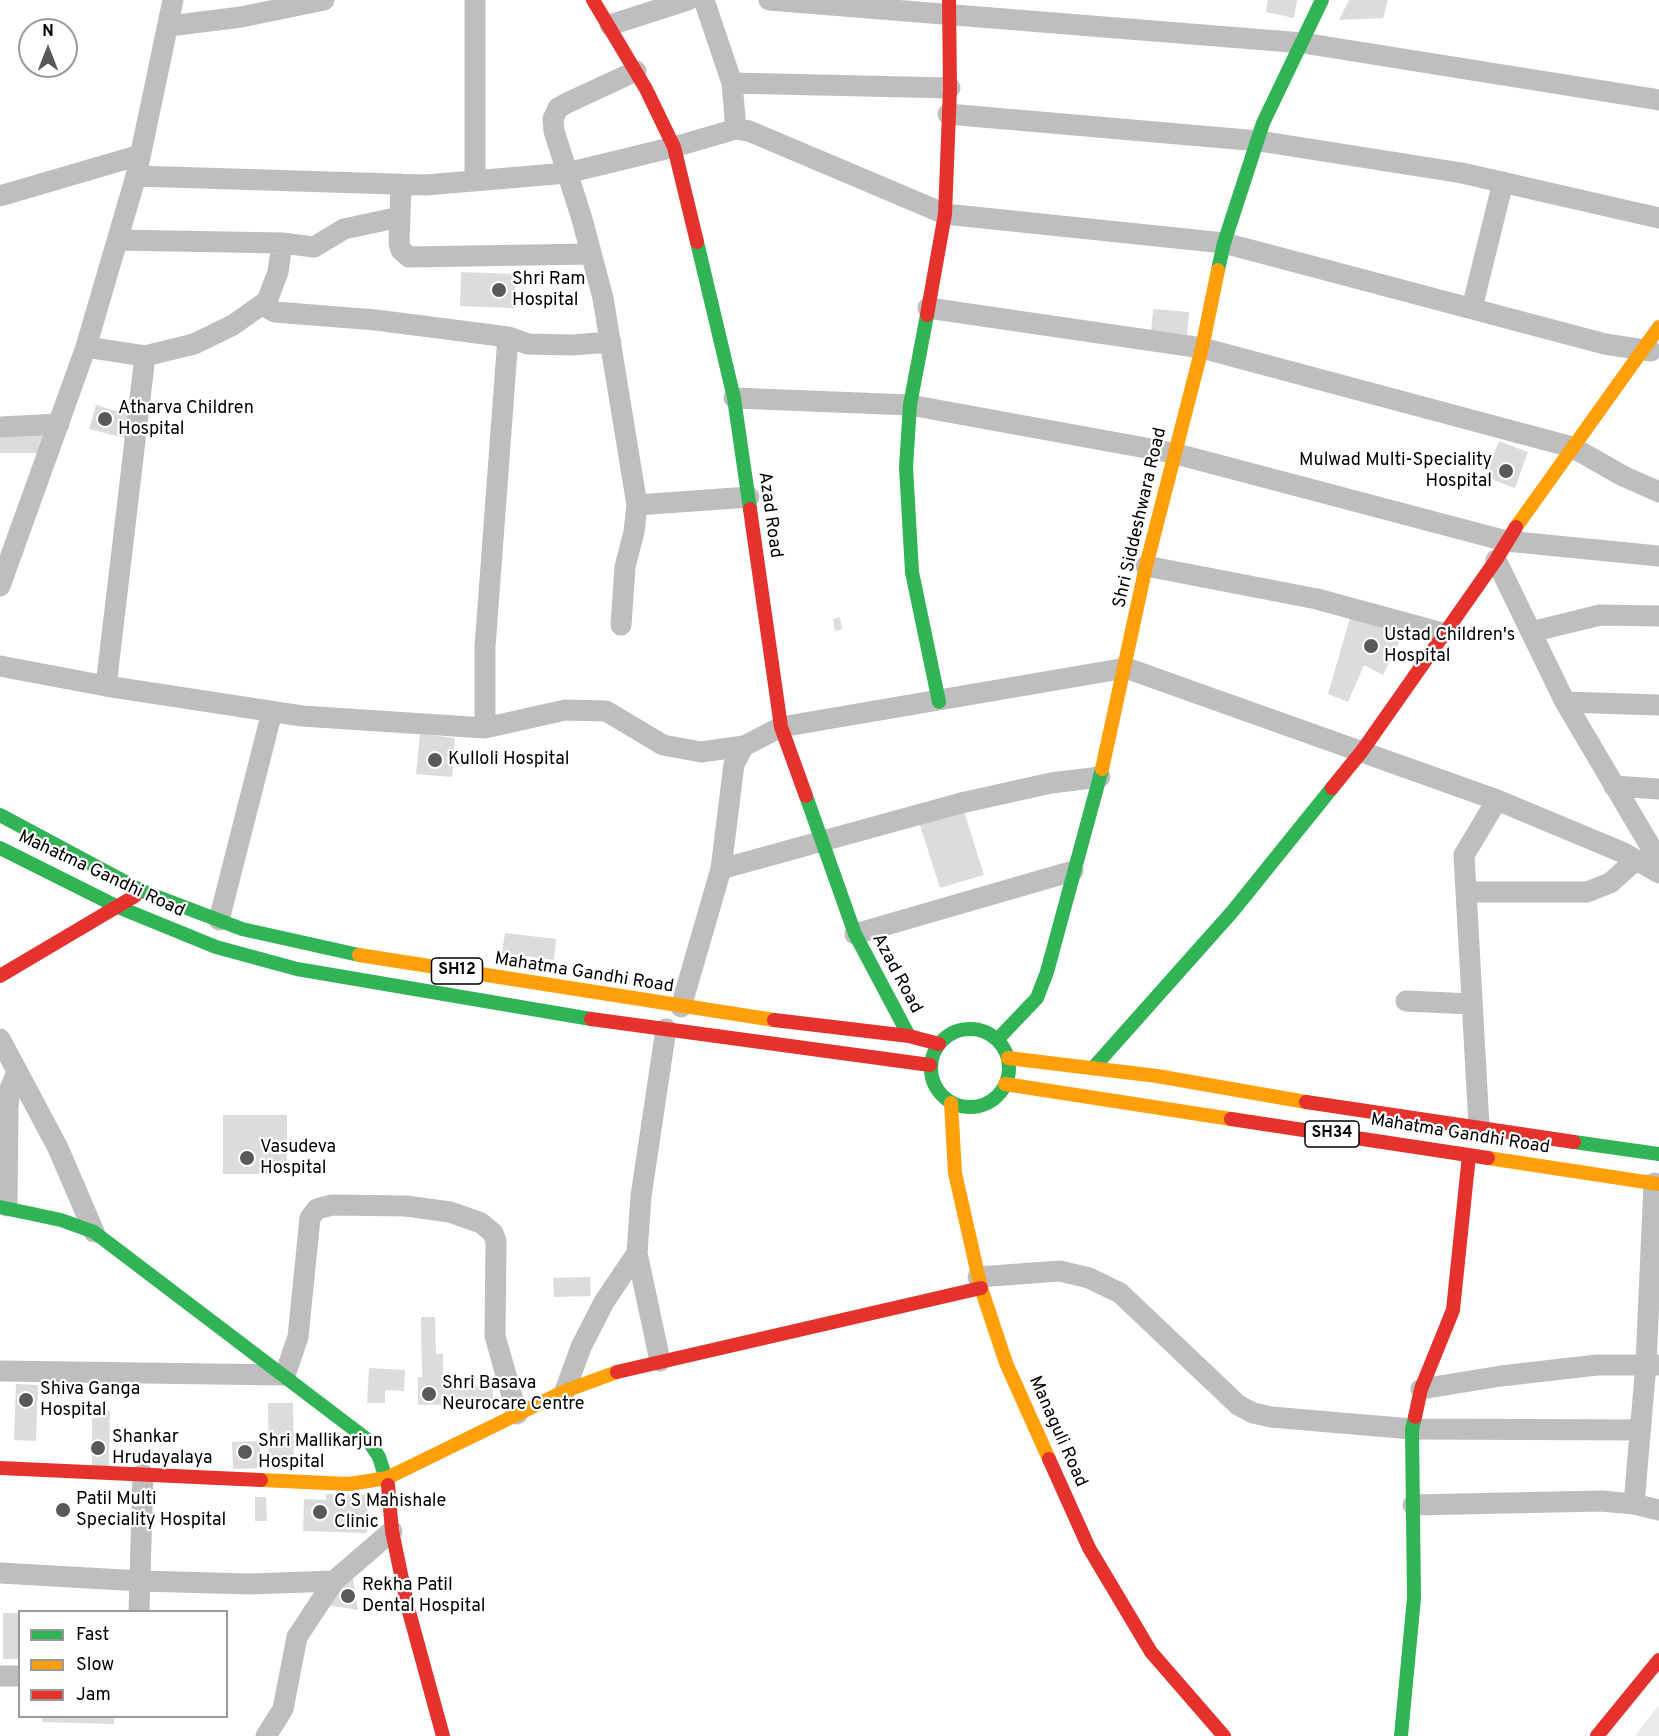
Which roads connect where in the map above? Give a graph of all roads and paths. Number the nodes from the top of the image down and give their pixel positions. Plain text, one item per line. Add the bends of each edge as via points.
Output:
1 (173, 0) edge
2 (324, 0) edge
3 (475, 0) edge
4 (593, 0) edge
5 (688, 0) edge
6 (704, 0) edge
7 (769, 0) edge
8 (1322, 0) edge
9 (948, 7) edge
10 (610, 25) junction
11 (169, 26) junction
12 (1303, 43) junction
13 (636, 71) junction
14 (732, 83) junction
15 (950, 88) junction
16 (1659, 100) edge
17 (948, 114) junction
18 (736, 129) junction
19 (1259, 141) junction
20 (674, 147) junction
21 (140, 155) junction
22 (567, 173) junction
23 (136, 176) junction
24 (476, 181) junction
25 (1503, 182) junction
26 (401, 184) junction
27 (0, 196) edge
28 (945, 214) junction
29 (400, 217) junction
30 (1659, 218) edge
31 (118, 240) junction
32 (282, 243) junction
33 (1224, 243) junction
34 (591, 254) junction
35 (262, 305) junction
36 (928, 308) junction
37 (1472, 308) junction
38 (1659, 327) edge
39 (508, 337) junction
40 (611, 342) junction
41 (86, 347) junction
42 (1202, 348) junction
43 (1651, 351) edge
44 (145, 356) junction
45 (734, 398) junction
46 (910, 405) junction
47 (59, 424) junction
48 (0, 427) edge
49 (1572, 447) junction
50 (1173, 453) junction
51 (1659, 492) edge
52 (749, 496) junction
53 (637, 505) junction
54 (1506, 541) junction
55 (1659, 556) edge
56 (1496, 560) junction
57 (1146, 566) junction
58 (0, 586) edge
59 (1659, 616) edge
60 (621, 625) dead end
61 (1531, 632) junction
62 (1442, 633) junction
63 (0, 666) edge
64 (1125, 668) junction
65 (106, 686) junction
66 (939, 702) junction
67 (1566, 702) junction
68 (1659, 705) edge
69 (272, 712) junction
70 (781, 727) junction
71 (485, 728) junction
72 (744, 746) junction
73 (1362, 751) junction
74 (1100, 777) junction
75 (1614, 786) junction
76 (1659, 789) edge
77 (1497, 800) junction
78 (0, 815) edge
79 (819, 840) junction
80 (0, 848) edge
81 (1636, 860) junction
82 (1659, 861) edge
83 (721, 869) junction
84 (1073, 871) junction
85 (1659, 873) edge
86 (142, 891) junction
87 (1467, 892) junction
88 (118, 907) junction
89 (219, 920) junction
90 (855, 934) junction
91 (0, 976) edge
92 (1406, 1001) dead end
93 (1472, 1004) junction
94 (681, 1007) junction
95 (666, 1029) junction
96 (909, 1036) junction
97 (0, 1039) edge
98 (997, 1040) junction
99 (939, 1044) junction
100 (1008, 1058) junction
101 (930, 1065) junction
102 (1094, 1067) junction
103 (17, 1072) junction
104 (1005, 1084) junction
105 (951, 1103) junction
106 (1479, 1126) junction
107 (1659, 1154) edge
108 (1469, 1155) junction
109 (1657, 1183) edge
110 (3, 1207) edge
111 (94, 1232) junction
112 (637, 1253) junction
113 (979, 1282) junction
114 (660, 1361) junction
115 (1652, 1365) edge
116 (0, 1371) edge
117 (285, 1375) junction
118 (1422, 1389) junction
119 (565, 1390) junction
120 (517, 1414) junction
121 (1412, 1429) junction
122 (1639, 1430) junction
123 (0, 1468) edge
124 (143, 1474) junction
125 (387, 1478) junction
126 (1634, 1504) junction
127 (1413, 1505) junction
128 (1659, 1510) edge
129 (392, 1531) junction
130 (0, 1573) edge
131 (141, 1581) junction
132 (334, 1581) junction
133 (139, 1610) edge
134 (1659, 1660) edge
135 (0, 1676) edge
136 (18, 1676) edge
137 (266, 1736) edge
138 (443, 1736) edge
139 (1224, 1736) edge
140 (1401, 1736) edge
141 (1598, 1736) edge

1 - 11 street
2 - 11 street via 242,17
3 - 24 street
4 - 10 main road, Azad Road
5 - 10 street
6 - 14 street
7 - 9 street
8 - 12 main road, Shri Siddeshwara Road
9 - 12 street
9 - 15 main road
10 - 13 main road, Azad Road
11 - 21 street
12 - 16 street
12 - 19 main road, Shri Siddeshwara Road via 1263,123
13 - 20 main road, Azad Road
13 - 22 street via 558,108 553,119 554,132
14 - 15 street
14 - 18 street
15 - 17 main road
17 - 19 street
17 - 28 main road
18 - 20 street
18 - 28 street via 749,131
19 - 25 street
19 - 33 main road, Shri Siddeshwara Road
20 - 22 street
20 - 45 main road, Azad Road
21 - 23 street
21 - 27 street
22 - 24 street
22 - 34 street
23 - 26 street
23 - 31 street
24 - 26 street
25 - 30 street
25 - 37 street
26 - 29 street
28 - 33 street
28 - 36 main road
29 - 32 street via 344,229 314,247
29 - 34 street via 399,243 409,257
31 - 32 street
31 - 41 street
32 - 35 street via 278,272
33 - 37 street
33 - 42 main road, Shri Siddeshwara Road
34 - 40 street
35 - 39 street via 275,312
35 - 44 street via 194,344
36 - 42 street
36 - 46 main road
37 - 43 street via 1605,344
38 - 43 main road
39 - 40 street via 528,344
39 - 71 street via 485,647
40 - 53 street
41 - 44 street
41 - 47 street
42 - 49 street
42 - 50 main road, Shri Siddeshwara Road
43 - 49 main road
44 - 65 street
45 - 46 street
45 - 52 main road, Azad Road
46 - 50 street
46 - 66 main road via 906,467 912,572
47 - 48 street
47 - 58 street
49 - 51 street
49 - 54 main road
50 - 54 street
50 - 57 main road, Shri Siddeshwara Road
52 - 53 street
52 - 70 main road, Azad Road
53 - 60 street via 625,567
54 - 55 street
54 - 56 main road
56 - 61 street
56 - 62 main road
57 - 62 street via 1317,599
57 - 64 main road, Shri Siddeshwara Road
59 - 61 street via 1600,615
61 - 67 street
62 - 73 main road
63 - 65 street
64 - 66 street
64 - 73 street
64 - 74 main road, Shri Siddeshwara Road
65 - 69 street
66 - 70 street
67 - 68 street
67 - 75 street
69 - 71 street
69 - 89 street
70 - 72 street
70 - 79 main road, Azad Road
71 - 72 street via 565,710 606,711 663,745 701,752
72 - 83 street via 734,764
73 - 77 street
73 - 102 main road via 1232,912
74 - 79 street via 1051,783 961,803
74 - 84 main road, Shri Siddeshwara Road
75 - 76 street
75 - 82 street
77 - 81 street
77 - 87 street via 1464,855
78 - 86 main road, Mahatma Gandhi Road / SH12
79 - 83 street
79 - 90 main road, Azad Road
80 - 88 main road, Mahatma Gandhi Road / SH12
81 - 85 street
81 - 87 street via 1610,883 1587,892
83 - 94 street
84 - 90 street
84 - 98 main road, Shri Siddeshwara Road via 1037,998
86 - 88 main road
86 - 89 main road, Mahatma Gandhi Road / SH12
87 - 93 street
88 - 91 main road
88 - 95 main road, Mahatma Gandhi Road / SH12 via 216,946 297,969
89 - 94 main road, Mahatma Gandhi Road / SH12 via 242,929 354,954
90 - 96 main road, Azad Road
92 - 93 street
93 - 106 street
94 - 96 main road, Mahatma Gandhi Road / SH12
95 - 101 main road, Mahatma Gandhi Road / SH12
95 - 112 street via 641,1196
96 - 99 main road, Mahatma Gandhi Road / SH12
97 - 103 street
98 - 99 main road via 988,1033 967,1029 946,1036
98 - 100 main road
99 - 101 main road
100 - 102 main road, Mahatma Gandhi Road / SH34
100 - 104 main road
101 - 105 main road via 939,1093
102 - 106 main road, Mahatma Gandhi Road / SH34 via 1365,1112
103 - 110 street via 8,1106
103 - 111 street via 58,1148
104 - 105 main road via 996,1097 982,1105
104 - 108 main road, Mahatma Gandhi Road / SH34
105 - 113 main road, Managuli Road via 955,1173
106 - 107 main road, Mahatma Gandhi Road / SH34
108 - 109 main road, Mahatma Gandhi Road / SH34
108 - 118 main road via 1453,1310
109 - 115 street
110 - 111 main road
111 - 117 main road
112 - 114 street
112 - 119 street via 604,1302
113 - 114 main road via 902,1309
113 - 121 street via 1060,1271 1089,1278 1120,1293 1238,1405 1253,1413
113 - 139 main road, Managuli Road via 1006,1363 1089,1548 1151,1652
114 - 119 main road
115 - 118 street via 1597,1365
115 - 122 street
116 - 117 street
117 - 120 street via 298,1337 310,1218 317,1209 332,1205 450,1212 481,1223 496,1241 495,1336
117 - 125 main road via 368,1440
118 - 121 main road
119 - 120 main road
120 - 125 main road
121 - 122 street
121 - 127 main road
122 - 126 street
123 - 124 main road
124 - 125 main road via 349,1484
124 - 131 street
125 - 129 main road
126 - 127 street
126 - 128 street
127 - 140 main road via 1414,1598
129 - 132 street
129 - 138 main road via 408,1608
130 - 131 street
131 - 132 street
131 - 133 street
132 - 137 street via 297,1637 283,1709
134 - 141 main road
135 - 136 street

